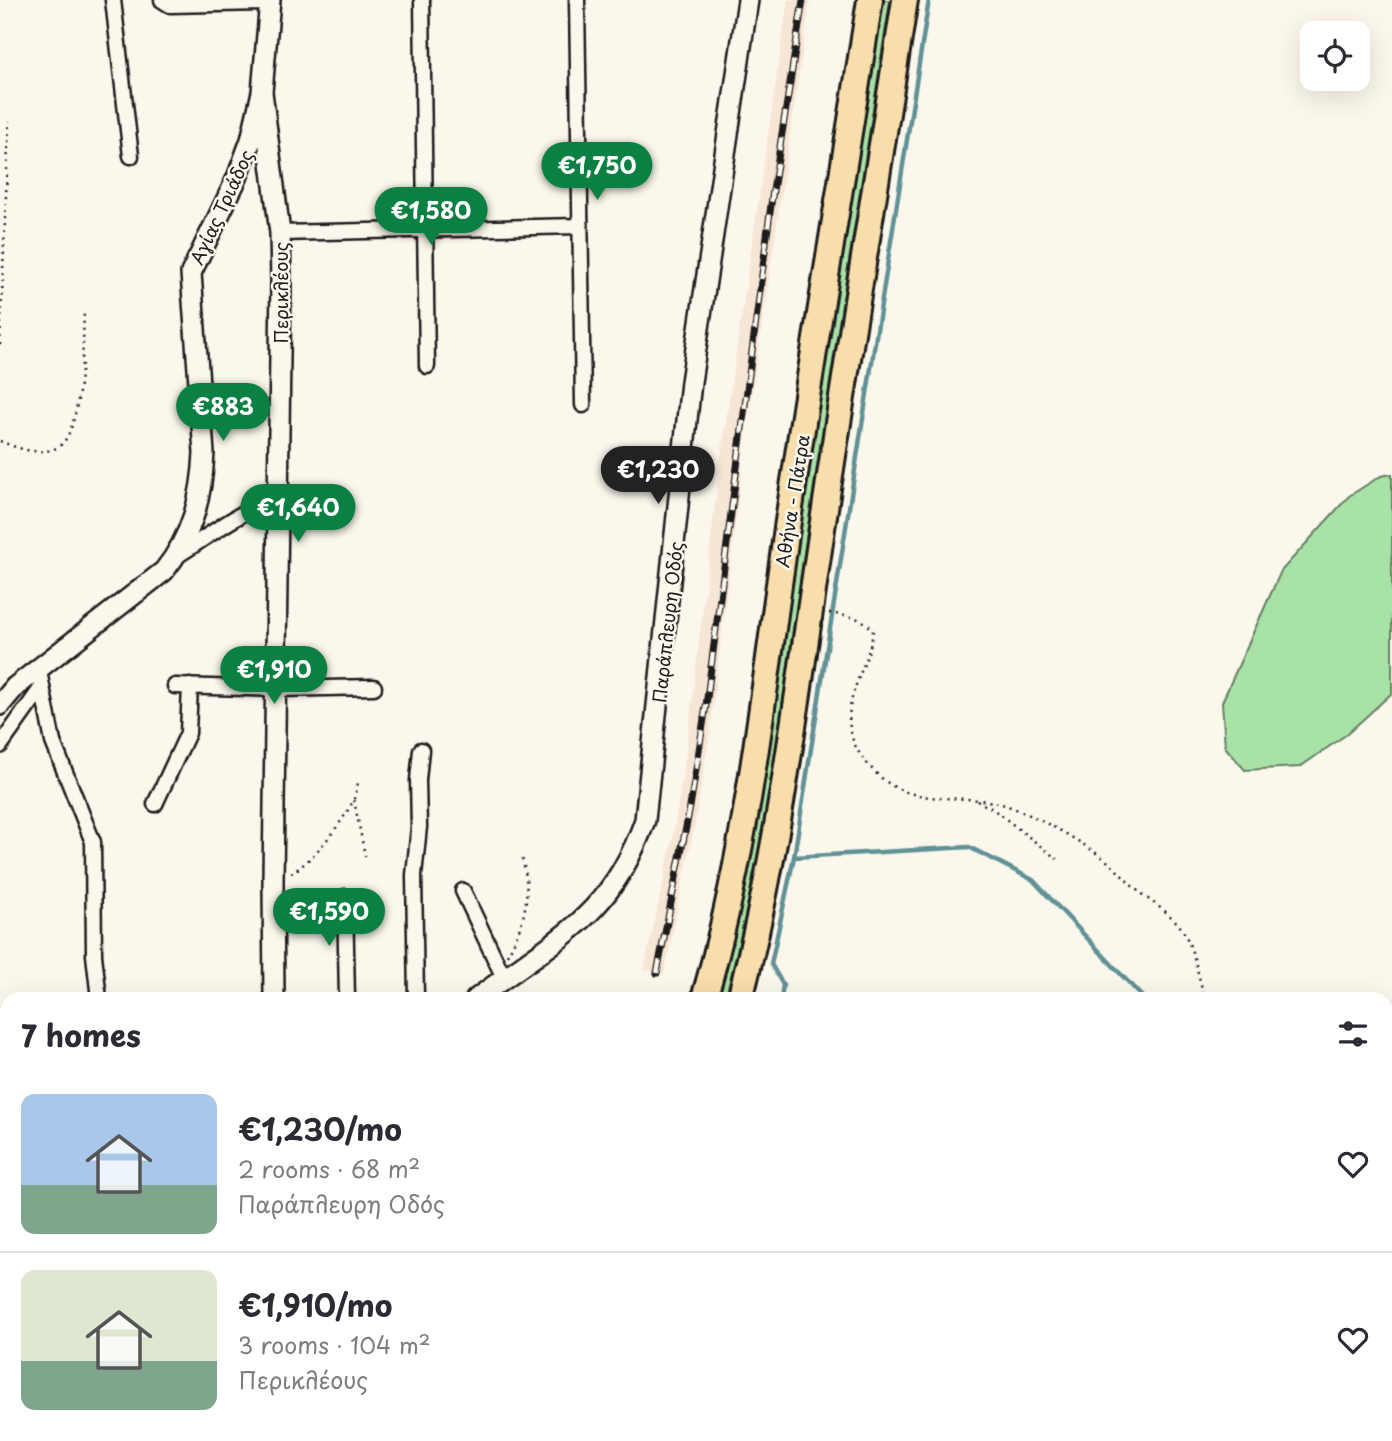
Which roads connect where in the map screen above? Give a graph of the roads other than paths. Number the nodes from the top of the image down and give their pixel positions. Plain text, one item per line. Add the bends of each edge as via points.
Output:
1 (113, 0) edge
2 (162, 0) edge
3 (422, 0) edge
4 (577, 0) edge
5 (748, 0) edge
6 (870, 0) edge
7 (905, 0) edge
8 (270, 1) edge
9 (262, 92) junction
10 (131, 156) dead end
11 (580, 226) junction
12 (426, 230) junction
13 (281, 233) junction
14 (427, 366) dead end
15 (583, 405) dead end
16 (279, 498) junction
17 (175, 557) junction
18 (40, 679) junction
19 (175, 686) dead end
20 (190, 686) junction
21 (374, 687) dead end
22 (277, 689) junction
23 (0, 705) edge
24 (0, 746) edge
25 (421, 750) dead end
26 (155, 804) dead end
27 (463, 891) dead end
28 (345, 897) dead end
29 (502, 973) junction
30 (98, 992) edge
31 (274, 992) edge
32 (347, 992) edge
33 (416, 992) edge
34 (489, 992) edge
35 (706, 992) edge
36 (742, 992) edge

1 - 10 street
2 - 8 street via 170,5
3 - 12 street
4 - 11 street
5 - 29 main road, Παράπλευρη Οδός via 691,382 645,821 621,875 591,913
6 - 35 highway, Αθήνα - Πάτρα via 749,793
7 - 36 highway, Αθήνα - Πάτρα via 783,798
8 - 9 main road, Αγίας Τριάδος
9 - 13 main road, Περικλέους
9 - 17 main road, Αγίας Τριάδος via 245,160 191,273 203,479 190,530
11 - 12 street
11 - 15 street
12 - 13 street
12 - 14 street
13 - 16 main road, Περικλέους
16 - 17 street via 256,504
16 - 22 main road, Περικλέους
17 - 18 main road, Αγίας Τριάδος
18 - 23 main road, Αγίας Τριάδος via 15,687
18 - 24 street
18 - 30 street via 53,742 93,842
19 - 20 street
20 - 22 street
20 - 26 street via 188,733
21 - 22 street
22 - 31 main road, Περικλέους
25 - 33 street via 414,874
27 - 29 street
28 - 32 street
29 - 34 main road, Παράπλευρη Οδός

